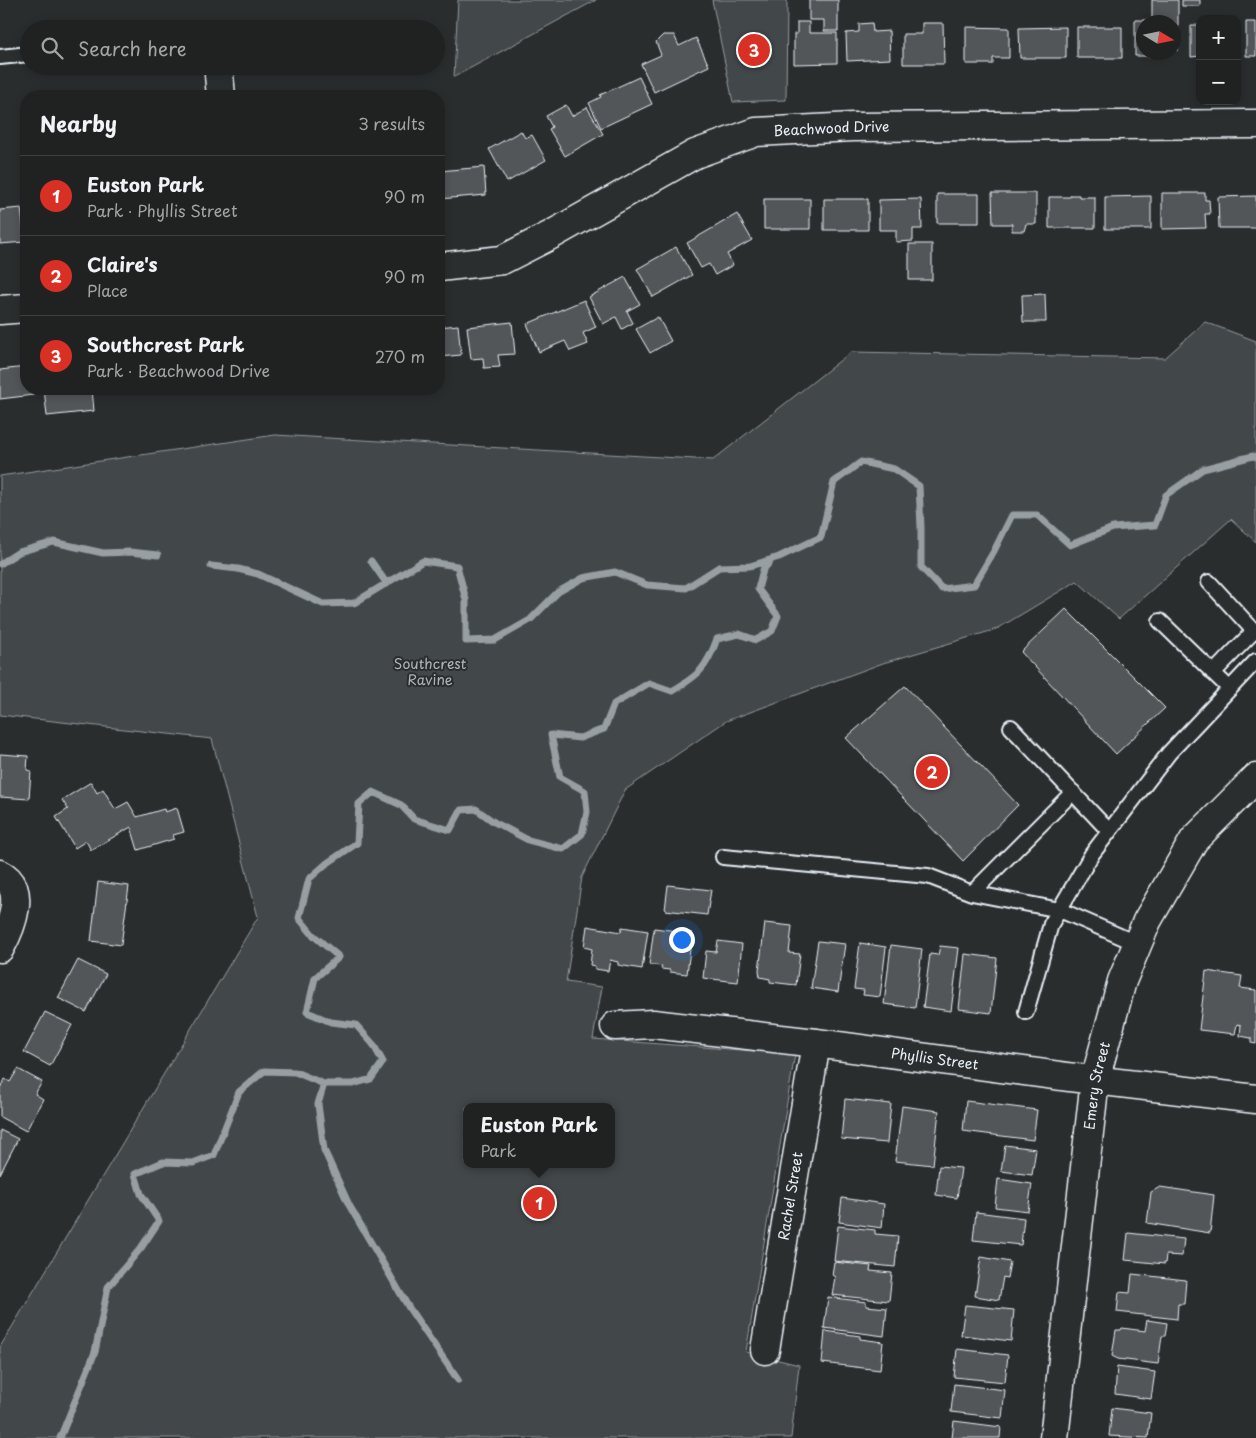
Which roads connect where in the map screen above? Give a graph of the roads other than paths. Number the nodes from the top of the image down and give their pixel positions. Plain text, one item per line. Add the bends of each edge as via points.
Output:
1 (20, 55) edge
2 (0, 57) edge
3 (1256, 124) edge
4 (445, 266) edge
5 (20, 308) edge
6 (0, 310) edge
7 (1209, 582) dead end
8 (1160, 621) dead end
9 (1253, 671) edge
10 (1213, 673) junction
11 (1230, 689) junction
12 (1012, 727) dead end
13 (1256, 778) edge
14 (1073, 792) junction
15 (1110, 831) junction
16 (723, 857) dead end
17 (8, 885) edge
18 (972, 893) junction
19 (1060, 910) junction
20 (1138, 944) junction
21 (0, 948) edge
22 (1026, 1012) dead end
23 (615, 1026) dead end
24 (816, 1043) junction
25 (1095, 1080) junction
26 (1256, 1099) edge
27 (765, 1350) dead end
28 (1054, 1438) edge

1 - 2 lane
3 - 4 street, Beachwood Drive via 853,127 756,132 695,154 502,260
5 - 6 street
7 - 10 lane via 1254,632
8 - 10 lane
9 - 11 lane
10 - 11 lane
11 - 15 lane via 1169,753
12 - 14 lane
13 - 20 street, Emery Street via 1194,840
14 - 15 lane
14 - 18 lane
15 - 19 lane via 1092,854
16 - 18 lane via 928,876
17 - 21 street via 11,928
18 - 19 lane
19 - 20 lane
19 - 22 lane via 1051,924
20 - 25 street, Emery Street via 1122,981
23 - 24 street, Phyllis Street via 653,1024
24 - 25 street, Phyllis Street
24 - 27 street, Rachel Street
25 - 26 street, Phyllis Street
25 - 28 street, Emery Street

